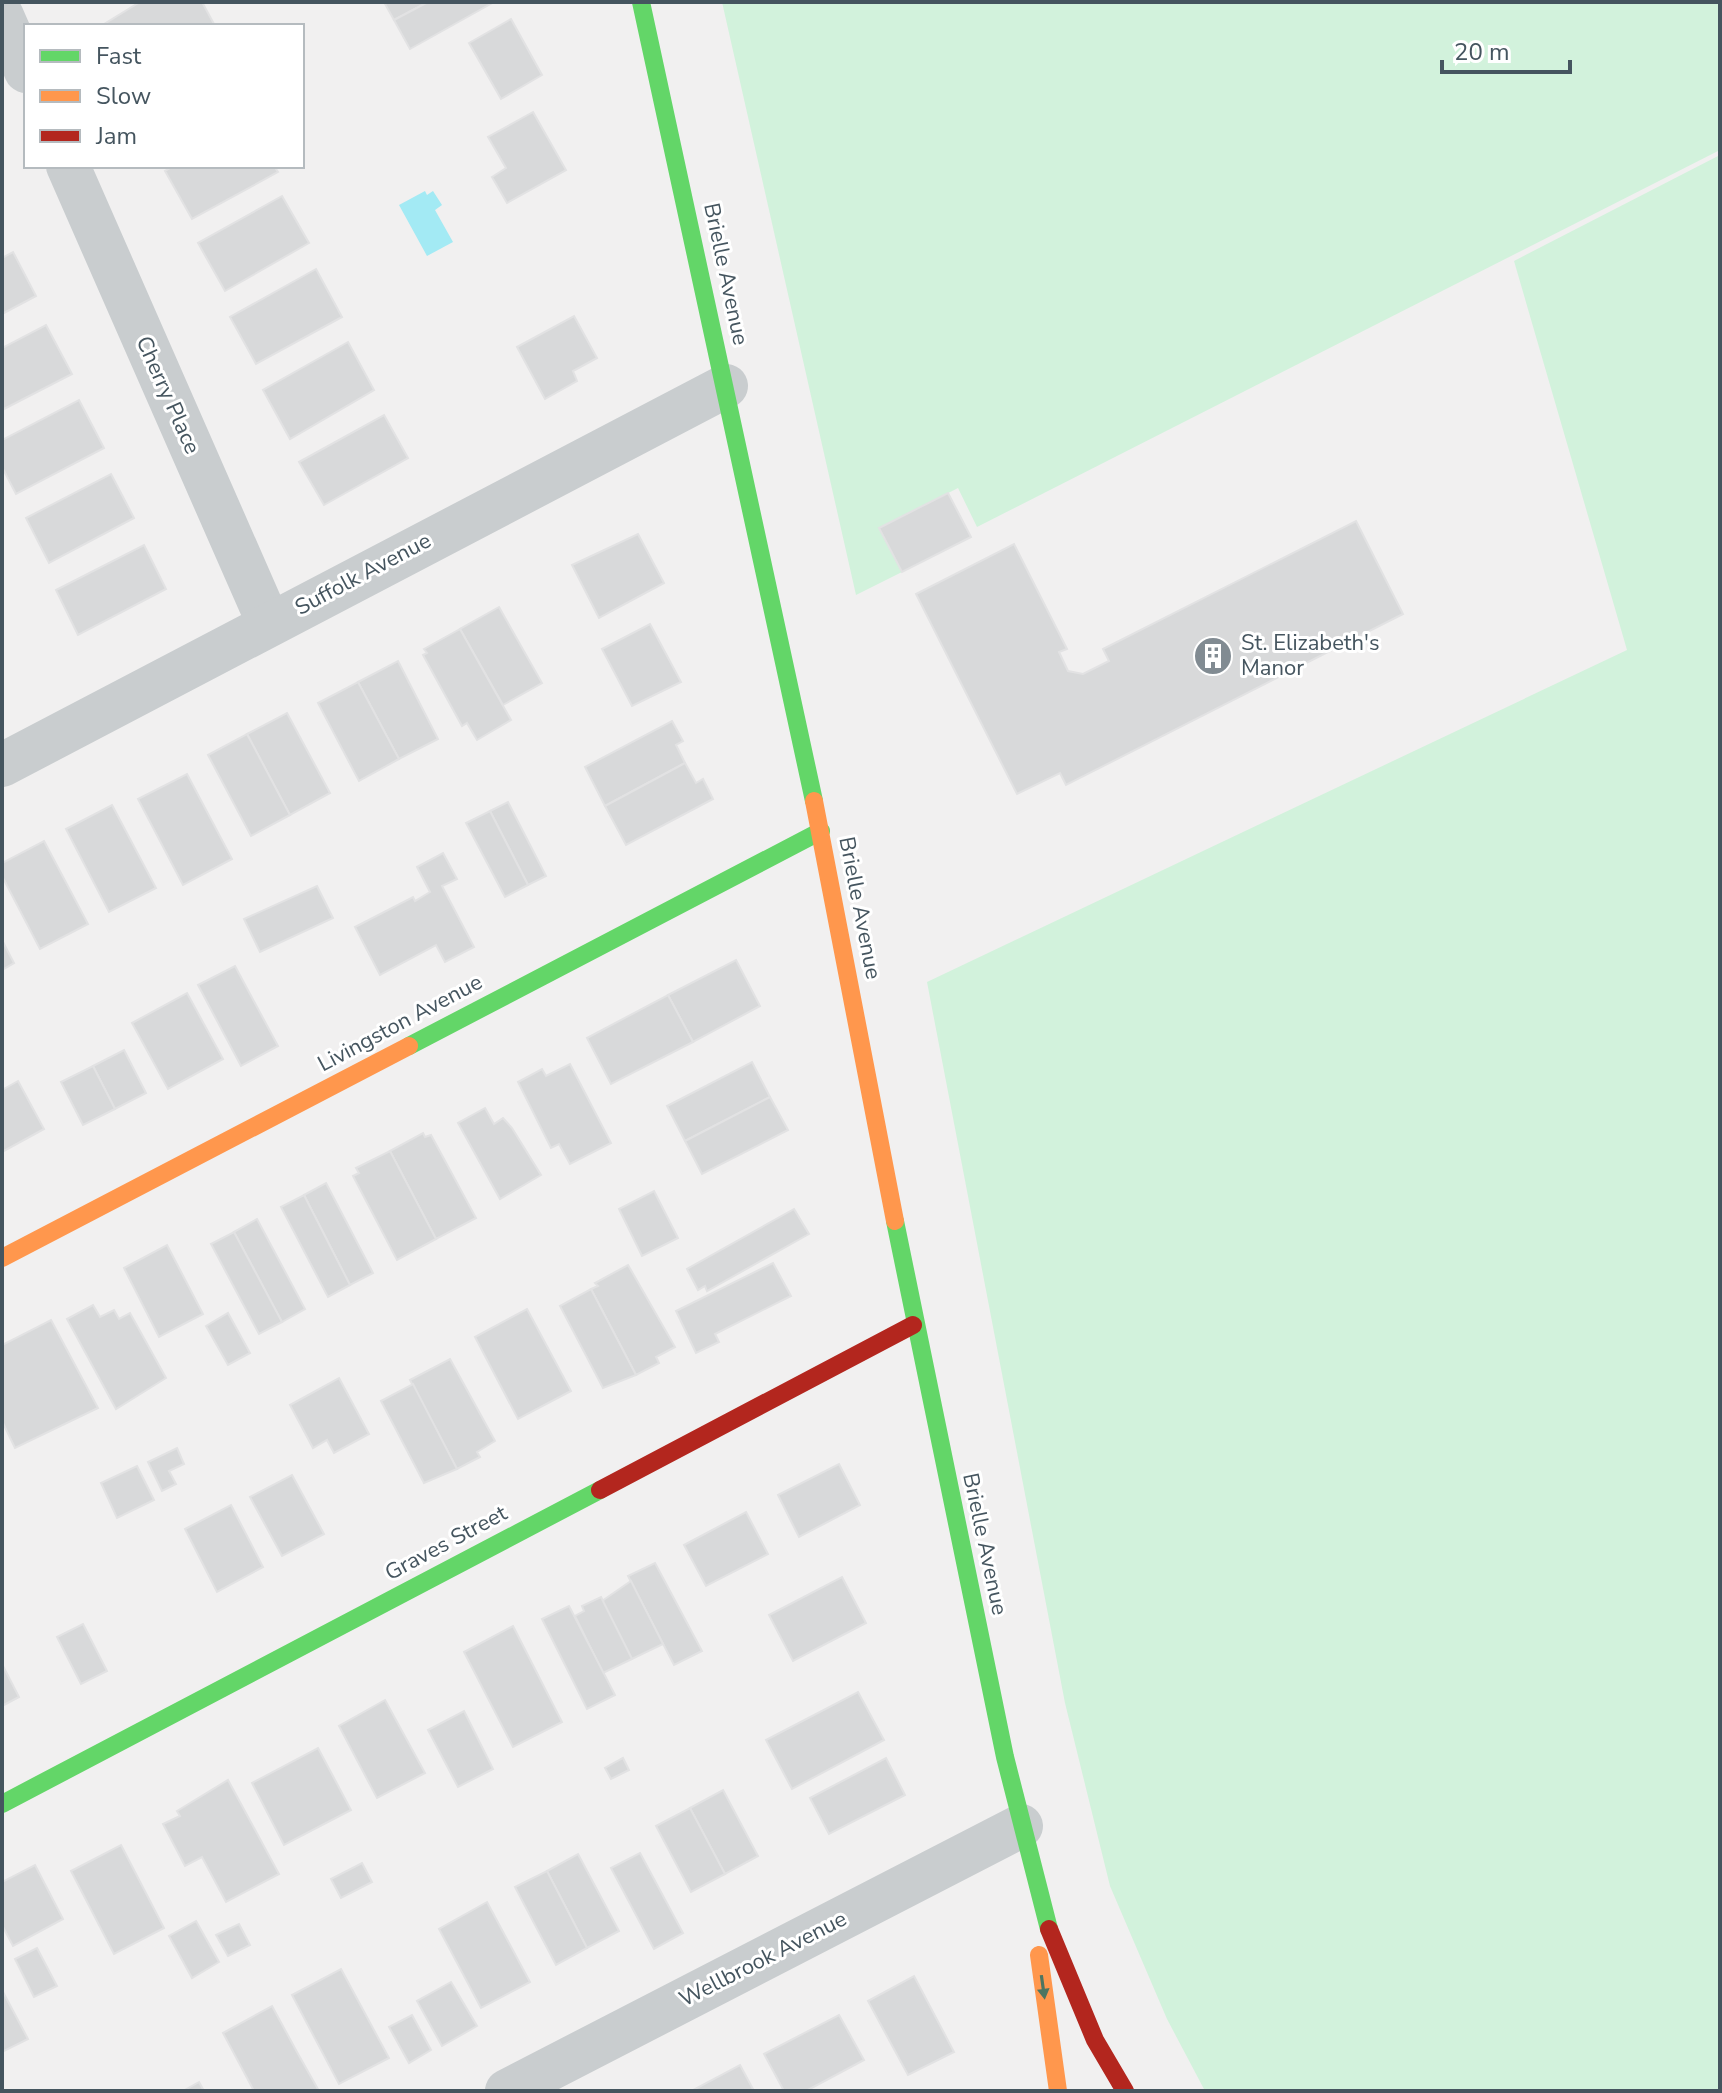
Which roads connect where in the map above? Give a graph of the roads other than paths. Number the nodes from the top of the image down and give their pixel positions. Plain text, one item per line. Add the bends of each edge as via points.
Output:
1 (641, 2) edge
2 (2, 16) edge
3 (24, 66) edge
4 (69, 168) edge
5 (726, 386) junction
6 (269, 624) junction
7 (2, 765) edge
8 (821, 831) junction
9 (2, 1258) edge
10 (913, 1325) junction
11 (2, 1804) edge
12 (1021, 1826) junction
13 (507, 2091) edge
14 (1058, 2091) edge
15 (1125, 2091) edge

1 - 5 street, Brielle Avenue
2 - 3 street
4 - 6 street, Cherry Place
5 - 6 street, Suffolk Avenue
5 - 8 street, Brielle Avenue
6 - 7 street, Suffolk Avenue
8 - 9 street, Livingston Avenue
8 - 10 street, Brielle Avenue
10 - 11 street, Graves Street
10 - 12 street, Brielle Avenue
12 - 13 street, Wellbrook Avenue
12 -> 14 street, Brielle Avenue
12 - 15 street, Brielle Avenue via 1052,1943 1073,1996

